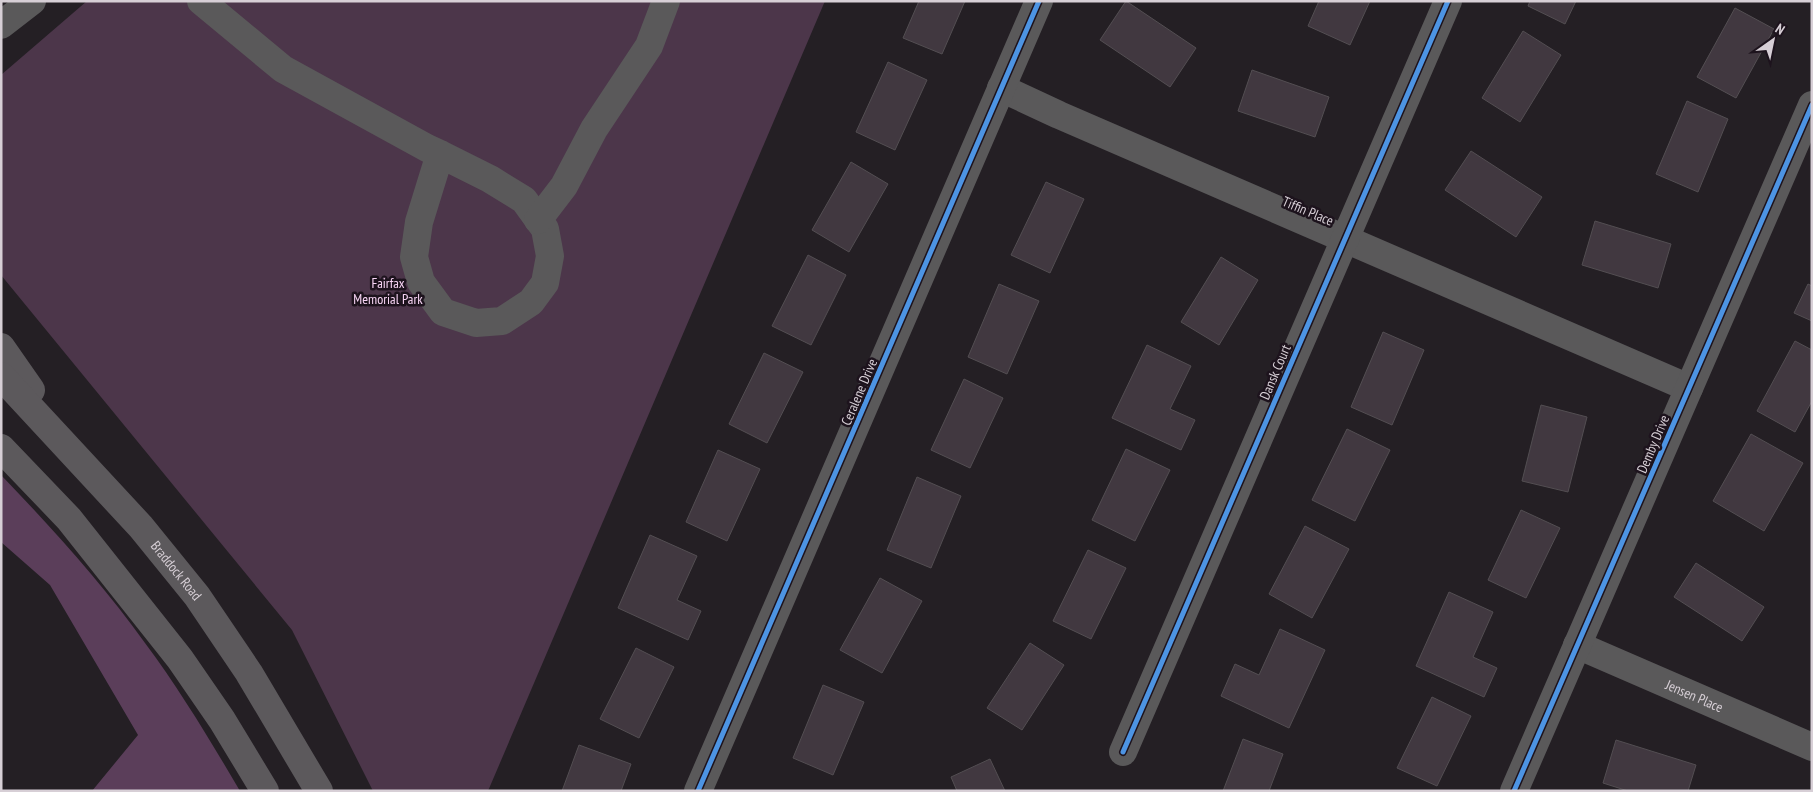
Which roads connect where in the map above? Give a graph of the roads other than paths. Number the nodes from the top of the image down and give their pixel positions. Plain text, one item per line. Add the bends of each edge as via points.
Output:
1 (32, 1) edge
2 (201, 1) edge
3 (666, 1) edge
4 (1039, 1) edge
5 (1448, 1) edge
6 (1, 25) edge
7 (1001, 88) junction
8 (1812, 105) edge
9 (440, 154) junction
10 (538, 220) junction
11 (1345, 239) junction
12 (1, 347) edge
13 (1, 376) edge
14 (1689, 388) junction
15 (1, 448) edge
16 (83, 462) junction
17 (1577, 645) junction
18 (1812, 746) edge
19 (1123, 752) dead end
20 (265, 791) edge
21 (319, 791) edge
22 (698, 791) edge
23 (1514, 791) edge

1 - 6 street
2 - 9 street via 283,69
3 - 10 street via 649,46 594,129 564,186
4 - 7 street, Ceralene Drive
5 - 11 street, Dansk Court
7 - 11 street, Tiffin Place
7 - 22 street, Ceralene Drive
8 - 14 street, Demby Drive
9 - 10 street via 524,200
9 - 10 street via 419,222 414,257 421,282 443,312 476,323 502,320 531,302 545,283 550,256 545,229
11 - 14 street, Tiffin Place
11 - 19 street, Dansk Court
12 - 16 main road
13 - 16 main road, Braddock Road
14 - 17 street, Demby Drive
15 - 20 main road via 69,519 180,659
16 - 21 main road, Braddock Road via 197,596 249,673
17 - 18 street, Jensen Place
17 - 23 street, Demby Drive

